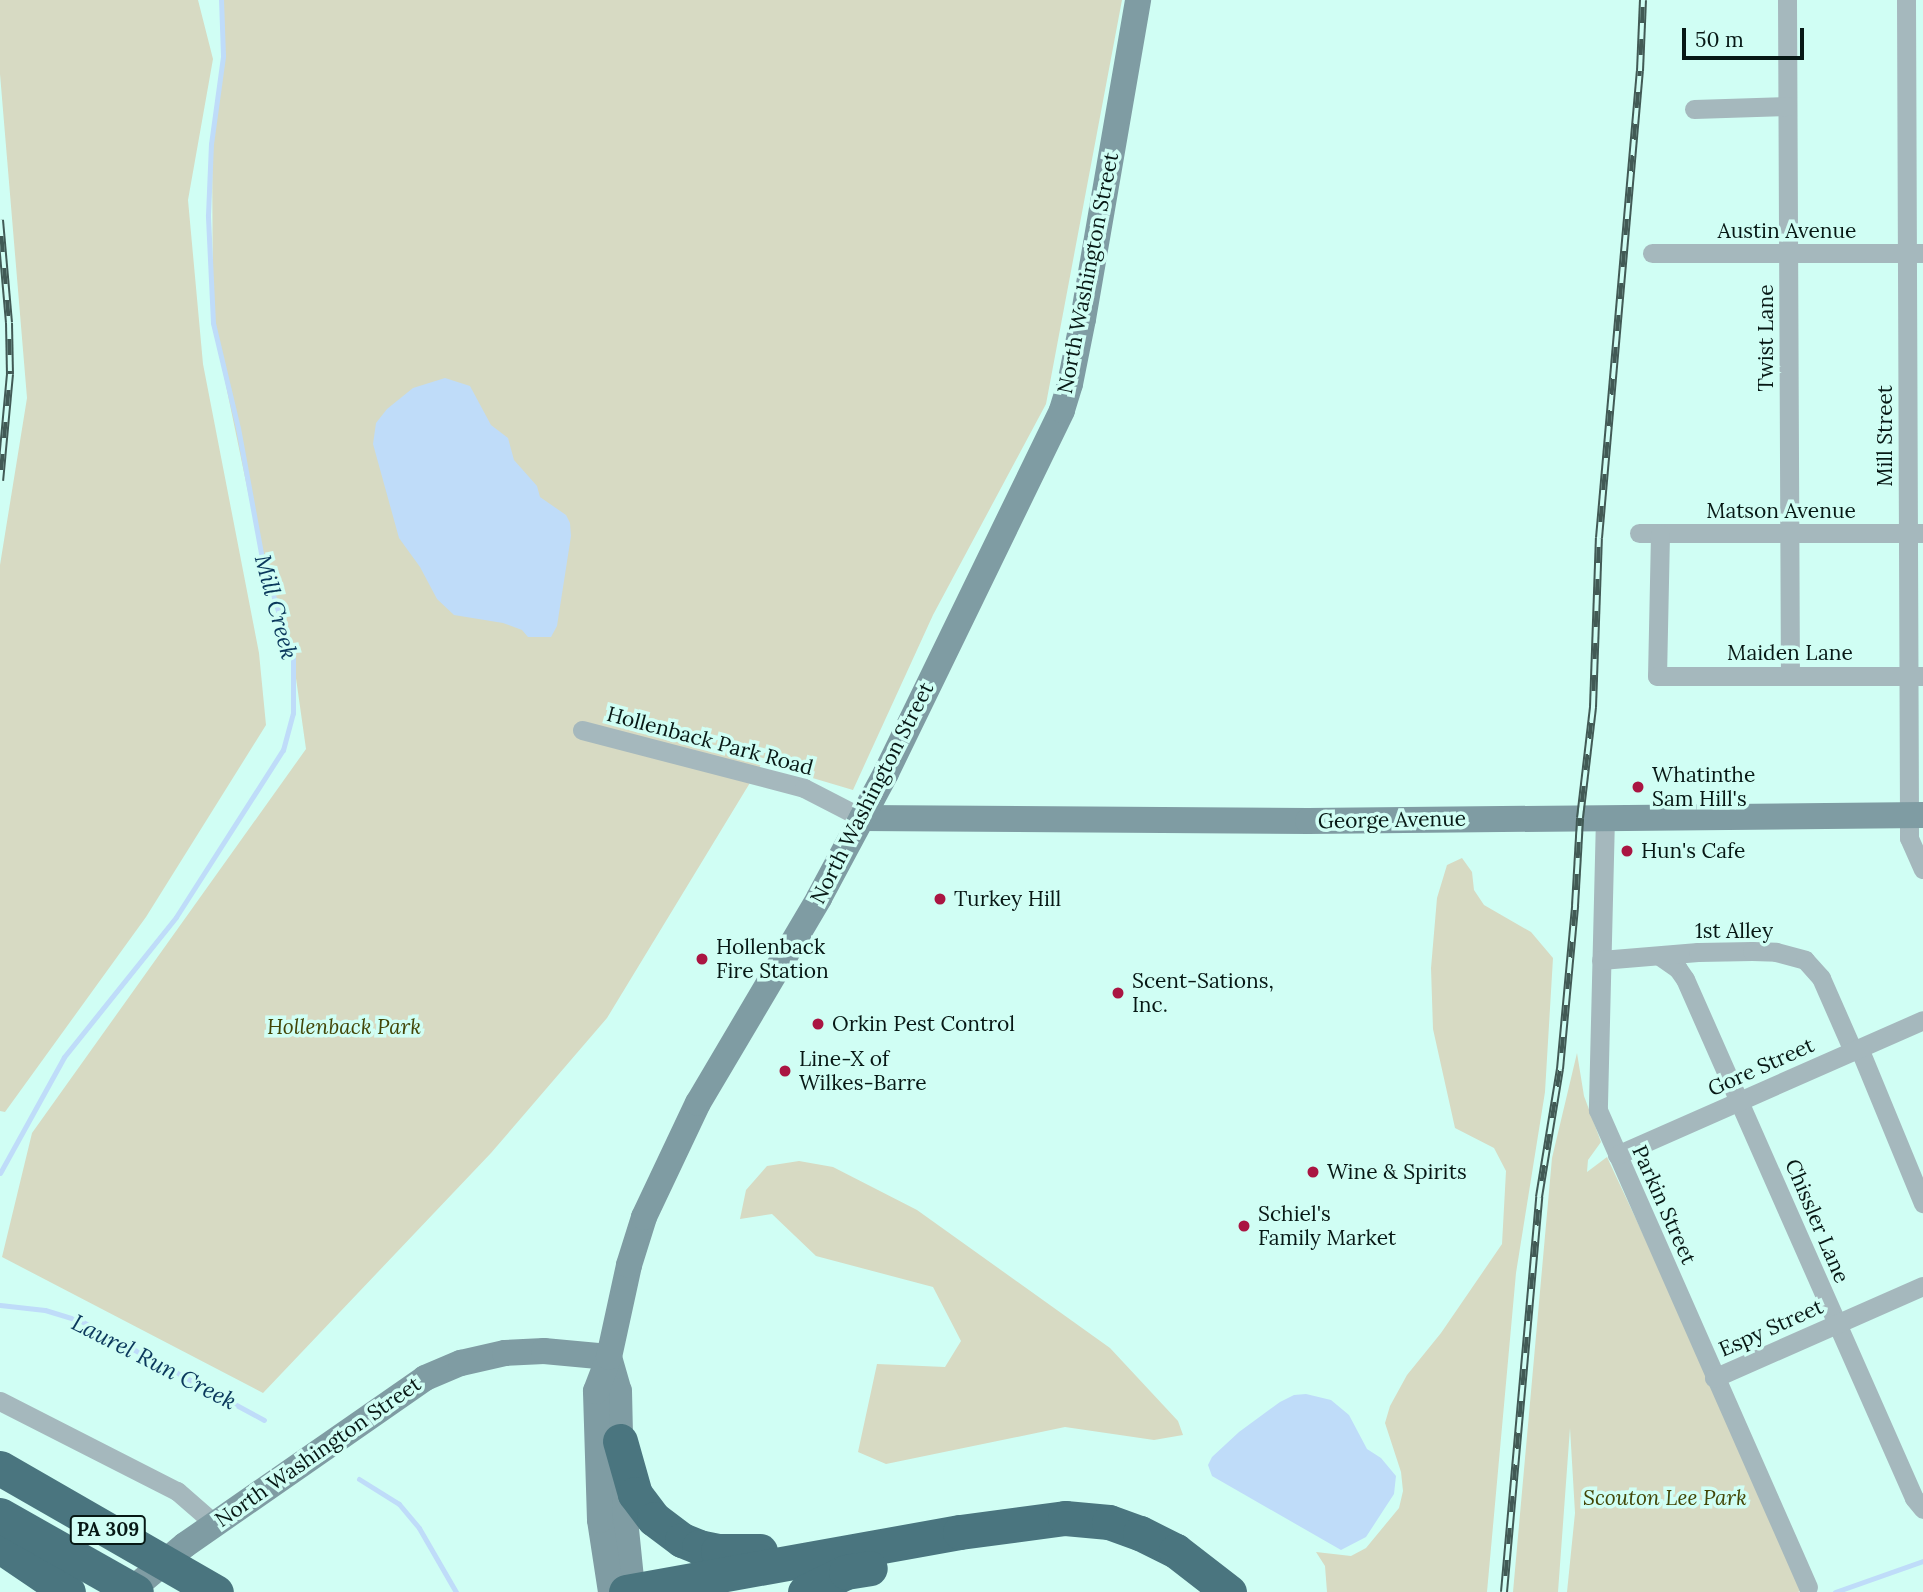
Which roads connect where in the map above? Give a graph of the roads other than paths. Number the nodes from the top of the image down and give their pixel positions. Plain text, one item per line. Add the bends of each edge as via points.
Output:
1 (1138, 0) edge
2 (1787, 0) edge
3 (1906, 0) edge
4 (1787, 106) junction
5 (1695, 109) dead end
6 (1915, 111) edge
7 (1652, 253) dead end
8 (1789, 254) junction
9 (1915, 254) edge
10 (1639, 533) dead end
11 (1789, 533) junction
12 (1915, 533) edge
13 (1660, 534) junction
14 (1790, 676) junction
15 (1916, 676) edge
16 (582, 730) dead end
17 (1916, 815) edge
18 (1605, 817) junction
19 (862, 818) junction
20 (1923, 869) edge
21 (1661, 957) junction
22 (1601, 960) junction
23 (1923, 1020) edge
24 (1856, 1050) junction
25 (1739, 1100) junction
26 (1617, 1155) junction
27 (1923, 1203) edge
28 (1923, 1286) edge
29 (1837, 1324) junction
30 (609, 1357) junction
31 (1714, 1378) junction
32 (0, 1401) edge
33 (620, 1441) junction
34 (0, 1468) edge
35 (1923, 1509) edge
36 (0, 1515) edge
37 (215, 1524) junction
38 (960, 1532) junction
39 (0, 1546) edge
40 (846, 1572) junction
41 (1808, 1587) dead end
42 (623, 1591) edge
43 (68, 1592) edge
44 (129, 1592) edge
45 (136, 1592) edge
46 (216, 1592) edge
47 (733, 1592) edge
48 (805, 1592) edge
49 (1203, 1592) edge
50 (1229, 1592) edge

1 - 19 street, North Washington Street via 1083,319 1062,410
2 - 4 street, Twist Lane
3 - 6 street, Mill Street
4 - 5 street
4 - 8 street, Twist Lane
6 - 9 street, Mill Street
7 - 8 street, Austin Avenue
8 - 9 street, Austin Avenue
8 - 11 street, Twist Lane
9 - 12 street, Mill Street
10 - 13 street, Matson Avenue
11 - 12 street, Matson Avenue
11 - 13 street, Matson Avenue
11 - 14 street, Twist Lane
12 - 15 street, Mill Street
13 - 14 street, Maiden Lane via 1657,676
14 - 15 street, Maiden Lane
15 - 17 street, Mill Street
16 - 19 street, Hollenback Park Road via 804,788
17 - 18 street, George Avenue
17 - 20 street, Mill Street via 1909,838
18 - 19 street, George Avenue via 1068,822
18 - 22 street, Parkin Street
19 - 30 street, North Washington Street via 670,1159 629,1265
21 - 22 street, 1st Alley
21 - 24 street, 1st Alley via 1752,951 1805,960 1821,978
21 - 25 street, Chissler Lane via 1685,979
22 - 26 street, Parkin Street via 1596,1094
23 - 24 street, Gore Street
24 - 25 street, Gore Street
24 - 27 street, 1st Alley
25 - 26 street, Gore Street
25 - 29 street, Chissler Lane
26 - 31 street, Parkin Street
28 - 29 street, Espy Street
29 - 31 street, Espy Street
29 - 35 street, Chissler Lane via 1914,1498
30 - 33 street via 619,1391
30 - 37 street, North Washington Street via 505,1353 435,1374
30 - 42 street via 596,1391 596,1459 600,1520
31 - 41 street, Parkin Street
32 - 37 street via 177,1491
33 - 38 highway via 635,1494 653,1519 699,1547 732,1552 790,1548 916,1527
33 - 42 street
34 - 46 highway, PA 309, bridge
36 - 45 highway, PA 309, bridge
37 - 44 street, North Washington Street
38 - 42 highway
38 - 50 highway via 1065,1518 1109,1522 1176,1551
39 - 43 highway
40 - 47 highway
40 - 48 highway
40 - 49 highway via 1076,1539 1112,1544 1147,1556

